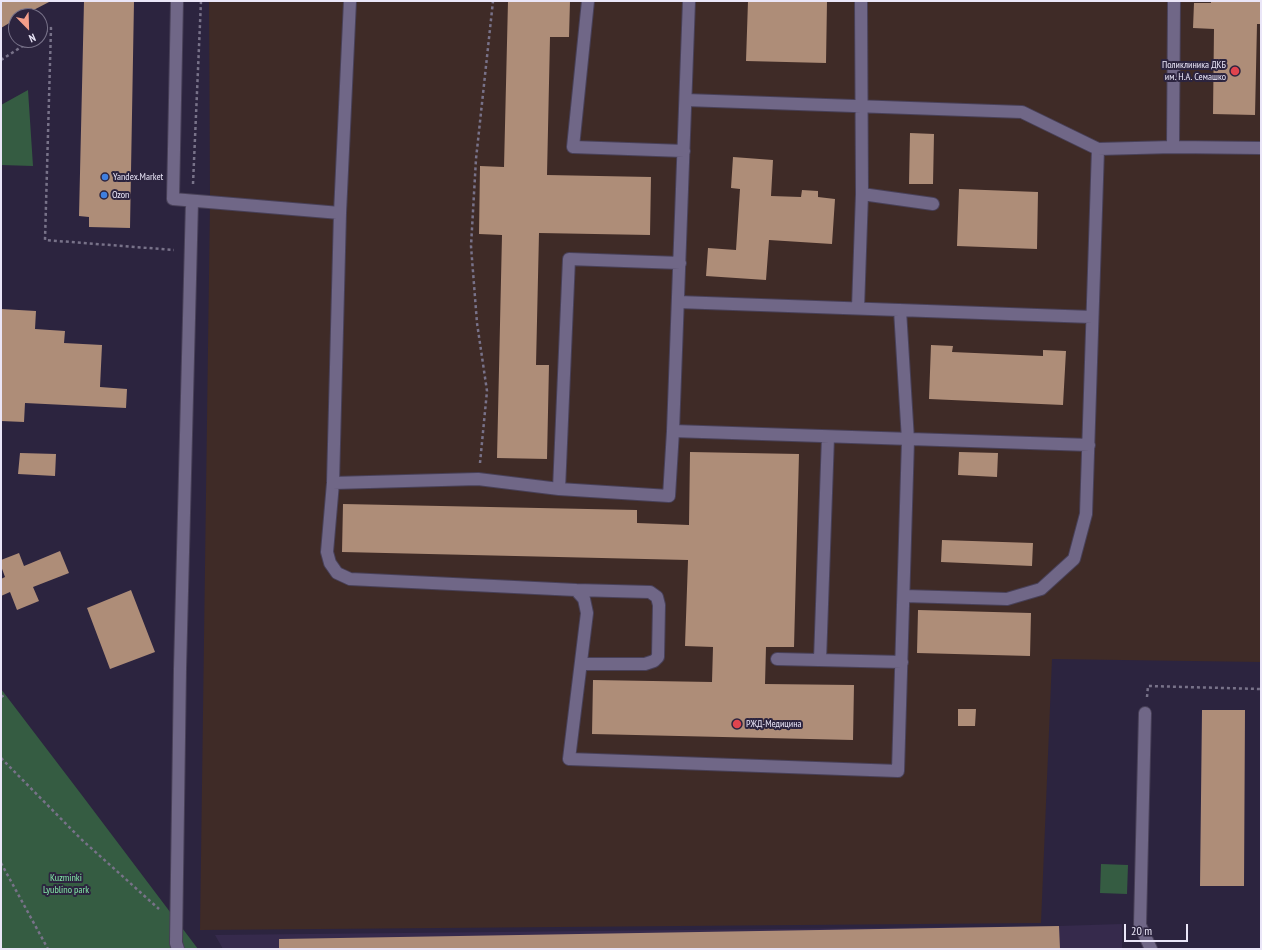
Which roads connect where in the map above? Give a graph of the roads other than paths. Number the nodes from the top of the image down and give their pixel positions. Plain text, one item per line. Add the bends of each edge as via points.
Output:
1 (177, 1) edge
2 (350, 1) edge
3 (588, 1) edge
4 (689, 1) edge
5 (861, 1) edge
6 (1174, 1) edge
7 (686, 100) junction
8 (862, 106) junction
9 (1173, 147) junction
10 (1261, 148) edge
11 (1098, 149) junction
12 (684, 151) junction
13 (862, 194) junction
14 (192, 201) junction
15 (933, 204) dead end
16 (340, 213) junction
17 (680, 263) junction
18 (678, 302) junction
19 (858, 308) junction
20 (900, 310) junction
21 (1092, 317) junction
22 (673, 431) junction
23 (828, 437) junction
24 (908, 440) junction
25 (1088, 445) junction
26 (333, 483) junction
27 (559, 489) junction
28 (576, 590) junction
29 (904, 596) junction
30 (776, 658) dead end
31 (820, 660) junction
32 (902, 662) junction
33 (581, 664) junction
34 (1145, 713) road end
35 (178, 949) edge
36 (1151, 949) edge

1 - 14 lane via 173,199
2 - 16 lane
3 - 12 lane via 573,147
4 - 7 lane
5 - 8 lane
6 - 9 lane
7 - 8 lane
7 - 12 lane
8 - 11 lane via 1022,112
8 - 13 lane
9 - 10 lane
9 - 11 lane
11 - 21 lane
12 - 17 lane
13 - 15 lane
13 - 19 lane
14 - 16 lane
14 - 35 lane via 180,669 176,924
16 - 26 lane
17 - 18 lane
17 - 27 lane via 569,259
18 - 19 lane
18 - 22 lane
19 - 20 lane
20 - 21 lane
20 - 24 lane
21 - 25 lane
22 - 23 lane
22 - 27 lane via 669,496
23 - 24 lane
23 - 31 lane
24 - 25 lane
24 - 29 lane
25 - 29 lane via 1086,514 1074,559 1041,589 1007,599
26 - 27 lane via 478,479
26 - 28 lane via 327,552 330,563 337,573 350,580
28 - 33 lane via 584,599 587,613
28 - 33 lane via 650,592 657,597 659,605 658,657 654,661 645,664
29 - 32 lane
30 - 31 lane
31 - 32 lane
32 - 33 lane via 898,771 570,759
34 - 36 lane via 1140,925

